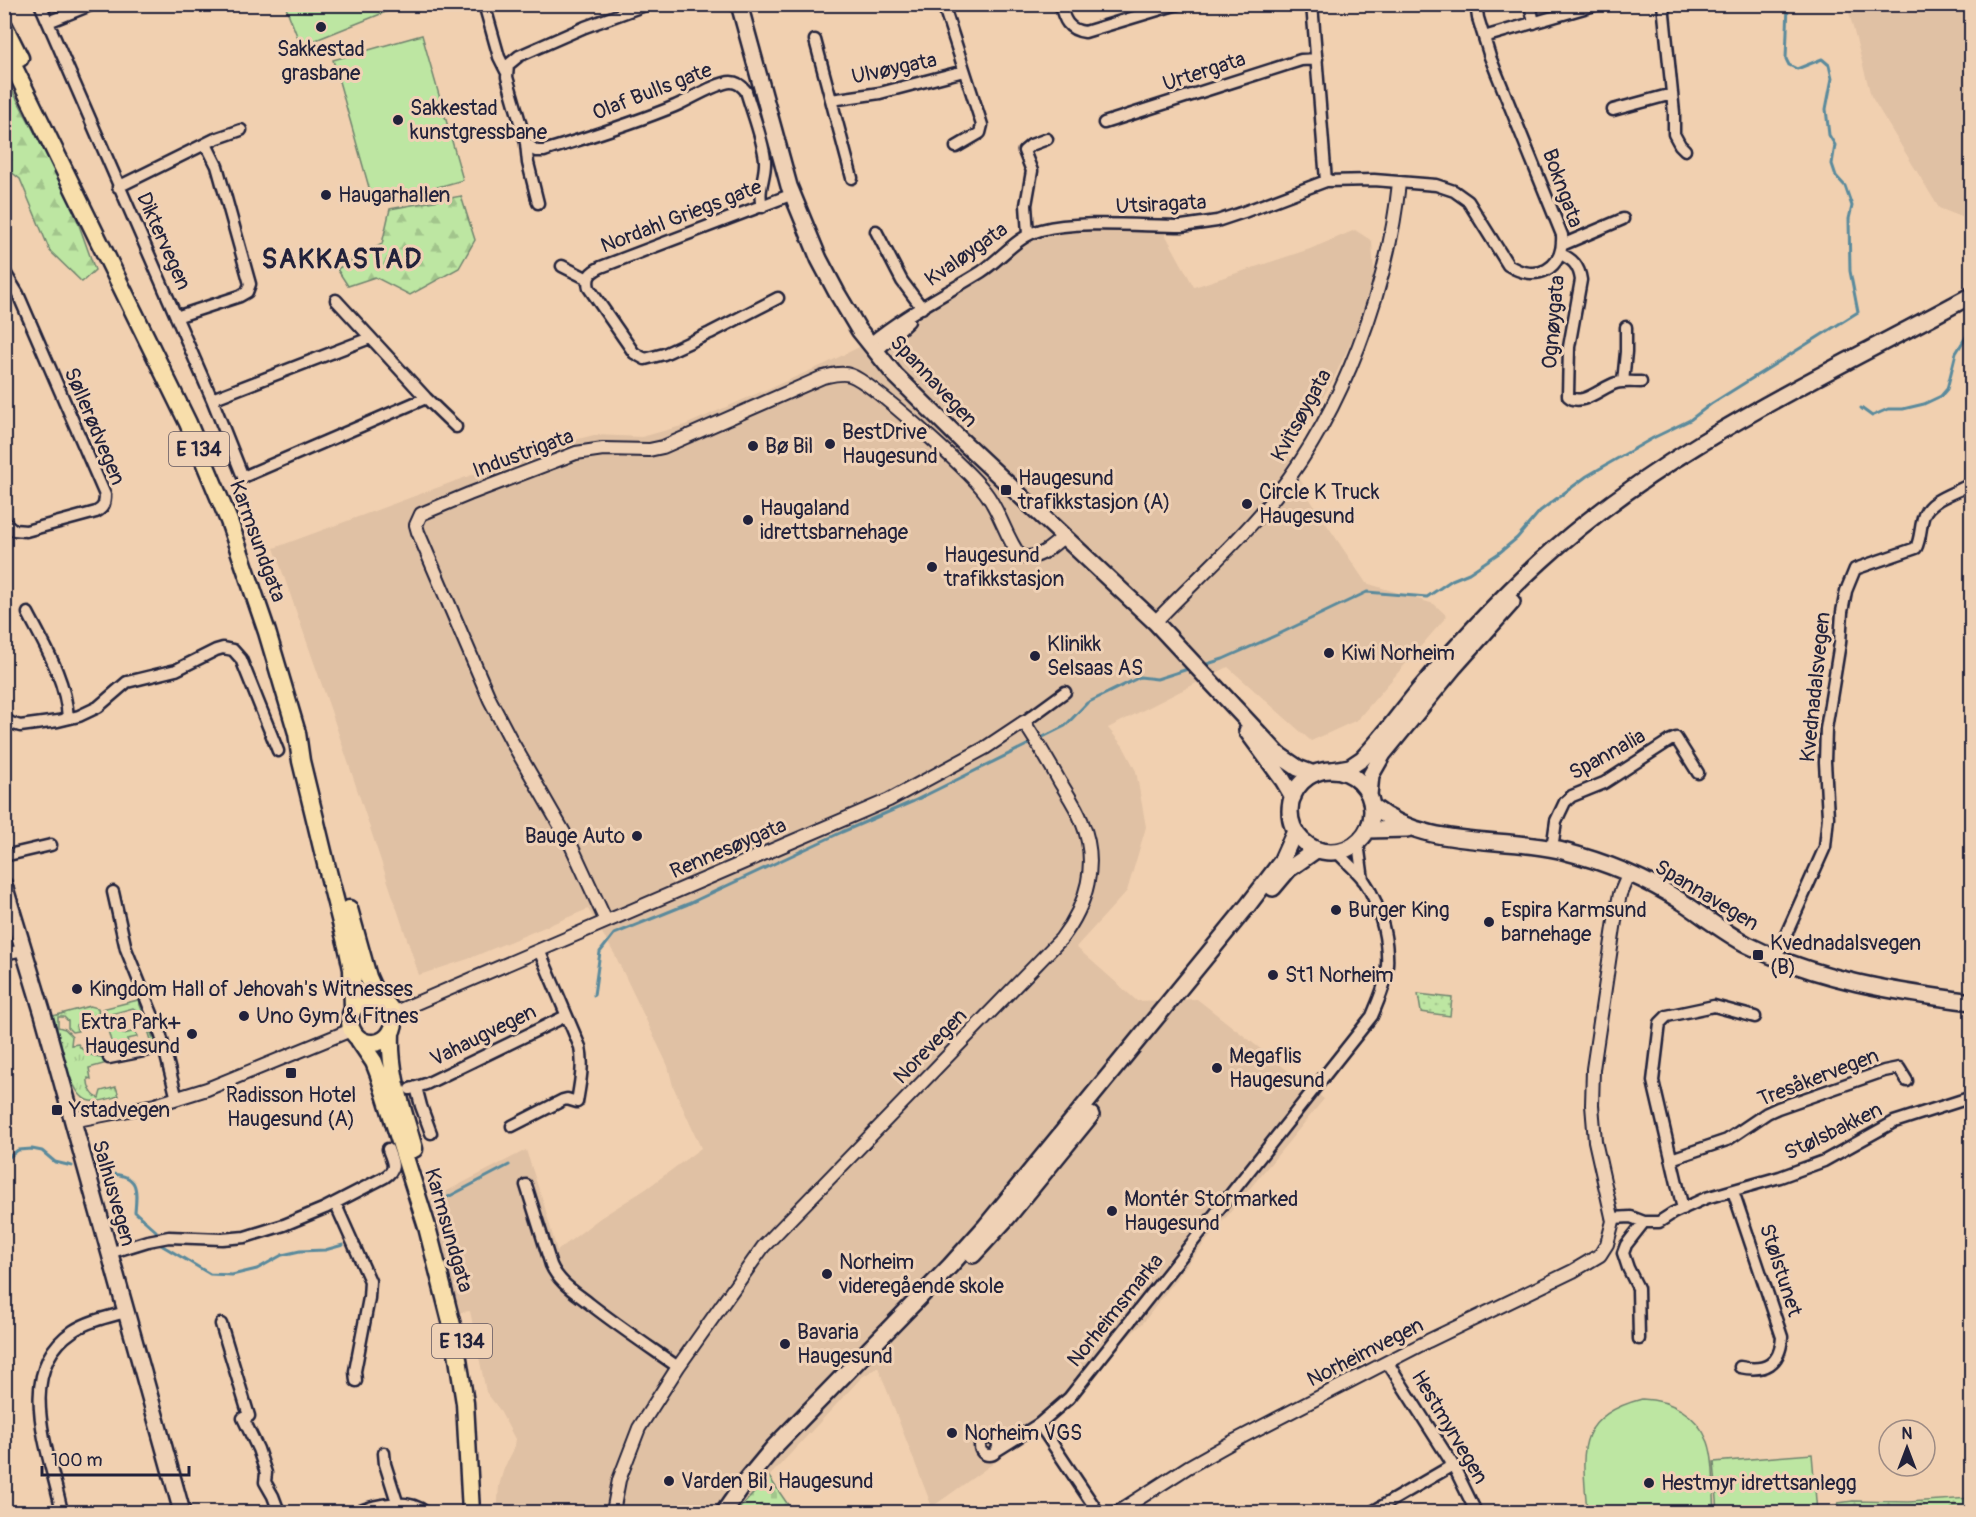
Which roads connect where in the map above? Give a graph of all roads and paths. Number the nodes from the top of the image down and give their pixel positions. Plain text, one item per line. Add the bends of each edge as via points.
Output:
1 (40, 4) edge
2 (93, 4) edge
3 (648, 4) edge
4 (739, 4) edge
5 (943, 4) edge
6 (1060, 4) edge
7 (1178, 4) edge
8 (1312, 4) edge
9 (1476, 4) edge
10 (1530, 4) edge
11 (1598, 4) edge
12 (1663, 4) edge
13 (486, 11) dead end
14 (48, 22) junction
15 (1534, 23) junction
16 (4, 26) edge
17 (1484, 37) junction
18 (815, 40) dead end
19 (4, 47) edge
20 (1317, 59) junction
21 (506, 71) junction
22 (964, 71) junction
23 (1672, 94) junction
24 (831, 100) junction
25 (1613, 110) dead end
26 (1104, 123) dead end
27 (241, 130) dead end
28 (1047, 139) dead end
29 (526, 143) junction
30 (206, 144) junction
31 (957, 147) dead end
32 (1685, 150) dead end
33 (852, 178) dead end
34 (1326, 181) junction
35 (1399, 183) junction
36 (118, 187) junction
37 (793, 194) junction
38 (538, 203) dead end
39 (762, 207) junction
40 (1623, 219) dead end
41 (876, 231) dead end
42 (1028, 234) junction
43 (1561, 250) junction
44 (562, 266) dead end
45 (5, 272) edge
46 (116, 272) junction
47 (588, 279) junction
48 (1971, 295) edge
49 (778, 298) dead end
50 (336, 300) dead end
51 (1971, 306) edge
52 (922, 308) junction
53 (176, 317) junction
54 (1626, 327) dead end
55 (370, 338) junction
56 (873, 347) junction
57 (1623, 382) junction
58 (1641, 382) dead end
59 (426, 398) junction
60 (212, 399) junction
61 (456, 427) dead end
62 (1971, 483) edge
63 (4, 522) edge
64 (1063, 537) junction
65 (28, 613) dead end
66 (1155, 622) junction
67 (1065, 692) dead end
68 (1230, 703) junction
69 (4, 718) edge
70 (68, 718) junction
71 (1024, 722) junction
72 (297, 733) junction
73 (278, 751) dead end
74 (1333, 770) junction
75 (1698, 773) dead end
76 (1314, 774) junction
77 (1293, 797) junction
78 (1371, 801) junction
79 (1368, 830) junction
80 (1295, 831) junction
81 (1419, 831) junction
82 (1358, 843) junction
83 (51, 845) dead end
84 (1552, 849) junction
85 (1316, 850) junction
86 (1337, 852) junction
87 (4, 856) edge
88 (1629, 873) junction
89 (1363, 880) junction
90 (4, 885) edge
91 (113, 892) dead end
92 (606, 921) junction
93 (23, 950) junction
94 (539, 950) junction
95 (4, 954) edge
96 (1776, 957) junction
97 (1971, 1002) edge
98 (388, 1008) junction
99 (353, 1009) junction
100 (566, 1016) junction
101 (1755, 1017) dead end
102 (391, 1033) junction
103 (355, 1035) junction
104 (164, 1047) junction
105 (109, 1058) dead end
106 (1907, 1081) dead end
107 (1971, 1097) edge
108 (177, 1099) junction
109 (72, 1121) junction
110 (512, 1126) dead end
111 (431, 1133) dead end
112 (388, 1149) dead end
113 (1671, 1159) junction
114 (526, 1185) dead end
115 (1733, 1191) junction
116 (335, 1203) junction
117 (1683, 1209) junction
118 (1612, 1218) junction
119 (1644, 1222) junction
120 (109, 1253) junction
121 (126, 1312) junction
122 (221, 1324) dead end
123 (1639, 1339) dead end
124 (1388, 1363) junction
125 (678, 1367) junction
126 (1740, 1367) dead end
127 (356, 1381) dead end
128 (1039, 1424) junction
129 (996, 1451) dead end
130 (384, 1453) dead end
131 (1453, 1465) junction
132 (397, 1503) junction
133 (62, 1512) edge
134 (182, 1512) edge
135 (279, 1512) edge
136 (358, 1512) edge
137 (425, 1512) edge
138 (471, 1512) edge
139 (480, 1512) edge
140 (612, 1512) edge
141 (724, 1512) edge
142 (736, 1512) edge
143 (1098, 1512) edge
144 (1118, 1512) edge
145 (1372, 1512) edge
146 (1476, 1512) edge

1 - 14 street, Diktervegen
2 - 14 street
3 - 21 street via 519,56
4 - 37 main road, Spannavegen
5 - 22 street, Ulvøygata
6 - 7 street via 1066,23 1085,32
8 - 20 street
9 - 17 street, Bokngata
10 - 15 street
11 - 15 street
12 - 23 street
13 - 21 street
14 - 36 street, Diktervegen
15 - 17 street
16 - 46 highway, Karmsundgata / E 134 via 111,252
17 - 43 street, Bokngata via 1558,225
18 - 24 street, Ulvøygata
19 - 46 highway, Karmsundgata / E 134
20 - 26 street, Urtergata via 1301,60
20 - 34 street
21 - 29 street
22 - 24 street, Ulvøygata via 880,93
22 - 31 street, Ulvøygata via 982,129
23 - 25 street
23 - 32 street via 1674,134
24 - 33 street, Ulvøygata
27 - 30 street
28 - 42 street, Kvaløygata via 1024,151 1032,171 1026,205
29 - 38 street
29 - 39 street, Olaf Bulls gate via 543,151 676,106 725,83 737,83 746,91 765,157 759,191
30 - 36 street
30 - 53 street via 217,166 250,284 248,292 240,296
34 - 35 street, Utsiragata
34 - 42 street, Utsiragata via 1244,212 1199,224 1070,226
35 - 43 street, Bokngata via 1454,190 1468,201 1502,257 1518,271 1528,274 1549,269
35 - 66 street, Kvitsøygata via 1377,296 1332,405 1278,493
36 - 53 street, Diktervegen
37 - 39 street, Nordahl Griegs gate
37 - 56 main road, Spannavegen via 823,266
39 - 47 street, Nordahl Griegs gate via 601,267 592,271
40 - 43 street
41 - 52 street via 902,281
42 - 52 street, Kvaløygata via 983,270
43 - 57 street, Ognøygata via 1576,263 1581,280 1569,347 1568,396 1581,400
44 - 47 street, Nordahl Griegs gate
45 - 63 street, Søllerødvegen via 18,294 105,501 96,512 26,531 14,530
46 - 72 highway, Karmsundgata / E 134 via 188,423 229,521
47 - 49 street, Nordahl Griegs gate via 589,288 634,353 645,360
48 - 74 main road via 1716,434 1604,508 1487,612 1362,759 1350,767
50 - 55 street
51 - 78 main road via 1702,454 1579,540 1509,605 1431,694 1375,766 1370,783
52 - 56 street, Kvaløygata
53 - 60 street, Diktervegen
54 - 57 street
55 - 59 street
55 - 60 street
56 - 64 main road, Spannavegen via 895,375
57 - 58 street, Ognøygata
59 - 60 street, Diktervegen via 243,477
59 - 61 street
62 - 96 street, Kvednadalsvegen via 1928,509 1916,548 1855,569 1842,612 1826,729 1825,847
64 - 66 main road, Spannavegen
64 - 92 street, Industrigata via 1041,554 1020,556 990,499 973,478 871,388 850,375 838,374 823,376 663,447 576,453 422,514 416,525 418,532 490,700 570,843
65 - 70 street via 59,678
66 - 68 main road, Spannavegen
67 - 71 street, Rennesøygata
68 - 76 main road via 1288,763
68 - 77 main road
69 - 70 street via 20,726
70 - 73 street via 88,712 127,682 169,673 216,650 229,648 241,660
71 - 92 street, Rennesøygata via 985,748 889,800
71 - 125 street, Norevegen via 1078,812 1087,835 1088,882 1074,921 1061,939 763,1247
72 - 98 highway, Karmsundgata / E 134 via 308,758 368,977
72 - 99 highway, Karmsundgata / E 134 via 352,969
74 - 76 main road
74 - 78 main road via 1354,777
75 - 84 street, Spannalia via 1676,738 1669,741 1604,783 1565,802 1556,821
76 - 77 main road
77 - 80 main road via 1291,818
78 - 79 main road
78 - 81 main road, Spannavegen via 1394,820
79 - 81 main road, Spannavegen
79 - 82 main road
80 - 85 main road
80 - 141 main road via 1281,862 1249,904 1010,1198 942,1275 774,1447
81 - 84 main road, Spannavegen
82 - 86 main road
82 - 89 street, Norheimsmarka
83 - 87 street
84 - 88 main road, Spannavegen
85 - 86 main road
85 - 142 main road via 1282,878 1002,1224 790,1444
86 - 89 street, Norheimsmarka
88 - 96 main road, Spannavegen via 1748,945
88 - 118 street, Norheimvegen via 1616,914 1593,1078 1595,1141
89 - 128 street, Norheimsmarka via 1383,923 1386,944 1385,980 1372,1016 1069,1398
90 - 93 main road, Salhusvegen
91 - 104 street via 126,949
92 - 94 street, Rennesøygata
93 - 95 street
93 - 109 main road, Salhusvegen
94 - 98 street, Rennesøygata
94 - 100 street, Vahaugvegen
96 - 97 main road, Spannavegen via 1872,986
98 - 99 highway via 370,999
98 - 102 highway, E 134 via 394,1022
99 - 103 highway, E 134 via 350,1017
100 - 110 street, Vahaugvegen via 581,1052 577,1102 563,1100
100 - 111 street, Vahaugvegen via 413,1088
101 - 113 street via 1714,1006 1666,1016 1659,1023 1653,1081
102 - 103 highway via 379,1043 367,1043
102 - 139 highway, Karmsundgata / E 134 via 394,1084 461,1332 477,1446
103 - 108 street via 290,1054 244,1076
103 - 138 highway, Karmsundgata / E 134 via 379,1075 442,1281 465,1403
104 - 105 street
104 - 108 street
106 - 113 street, Tresåkervegen via 1899,1068 1884,1071 1778,1108 1732,1137
107 - 115 street, Stølsbakken via 1894,1122 1824,1161
108 - 109 street
109 - 120 main road, Salhusvegen
112 - 116 street via 392,1172
113 - 117 street
114 - 125 street via 550,1265 559,1279
115 - 117 street, Stølsbakken
115 - 126 street, Stølstunet via 1782,1337 1780,1350 1768,1366 1753,1370
116 - 120 street via 245,1237 170,1237
116 - 127 street via 370,1281
117 - 119 street, Stølsbakken via 1659,1222
118 - 119 street via 1631,1217
118 - 124 street, Norheimvegen via 1607,1244 1600,1255
119 - 123 street via 1623,1253 1638,1287
120 - 121 main road, Salhusvegen
121 - 133 street via 73,1331 52,1352 42,1373 42,1427
121 - 134 main road, Salhusvegen
122 - 135 street via 249,1416 243,1418
124 - 131 street, Hestmyrvegen
124 - 144 street, Norheimvegen via 1226,1445
125 - 140 street, Norevegen via 634,1438
128 - 129 street, Norheimsmarka
128 - 143 street
130 - 132 street
131 - 145 street
131 - 146 street, Hestmyrvegen
132 - 136 street
132 - 137 street

